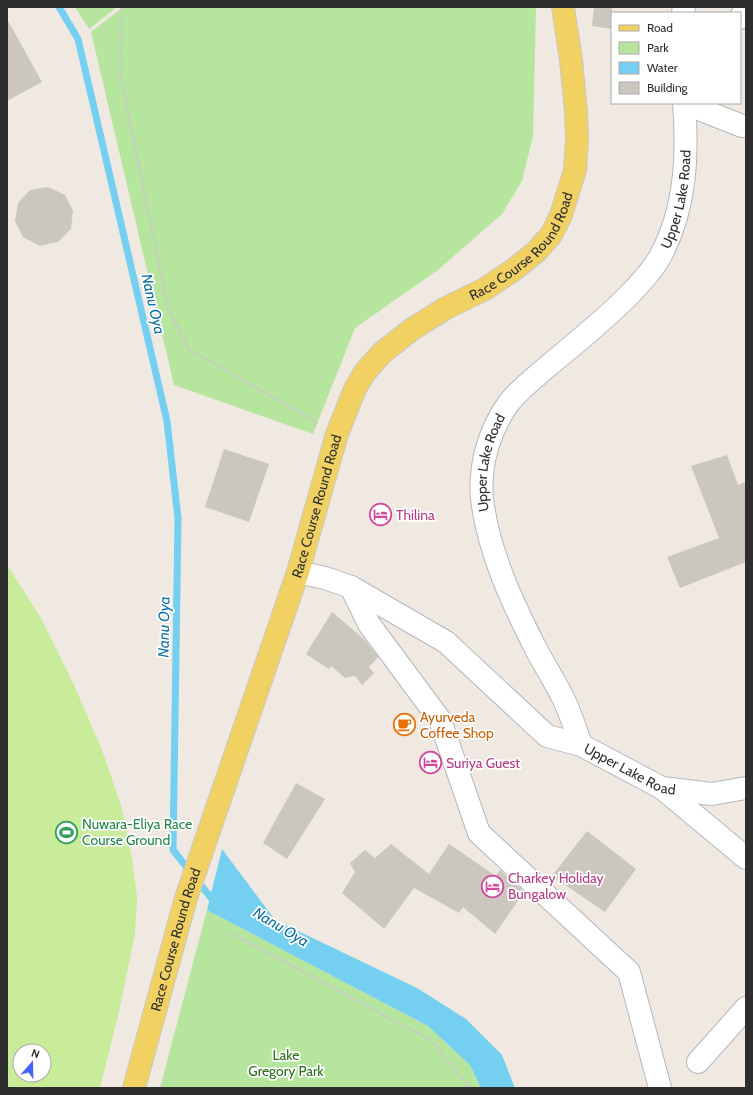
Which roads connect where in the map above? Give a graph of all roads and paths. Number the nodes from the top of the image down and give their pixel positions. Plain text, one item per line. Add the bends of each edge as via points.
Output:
1 (122, 7) edge
2 (562, 7) edge
3 (684, 104) edge
4 (687, 104) edge
5 (746, 126) edge
6 (337, 434) junction
7 (298, 572) junction
8 (351, 587) junction
9 (581, 745) junction
10 (662, 788) junction
11 (746, 788) edge
12 (746, 858) edge
13 (231, 933) dead end
14 (746, 1008) edge
15 (698, 1062) dead end
16 (134, 1088) edge
17 (469, 1088) edge
18 (660, 1088) edge

1 - 6 path via 121,78 168,308 189,350
2 - 6 main road, Race Course Round Road via 571,60 577,140 575,170 561,215 551,235 536,252 512,271 486,289 446,308 411,330 382,353 365,372 355,389
3 - 9 street, Upper Lake Road via 684,183 679,209 661,256 645,279 624,300 509,403 490,438 481,476 486,521 500,570 537,651 564,699
4 - 5 street
6 - 7 main road, Race Course Round Road
7 - 8 street
7 - 16 main road, Race Course Round Road via 186,898
8 - 9 street via 446,642 547,736
8 - 18 street via 369,624 440,720 479,833 629,972
9 - 10 street, Upper Lake Road
10 - 11 street, Upper Lake Road via 712,794
10 - 12 street
13 - 17 path via 432,1041
14 - 15 street

